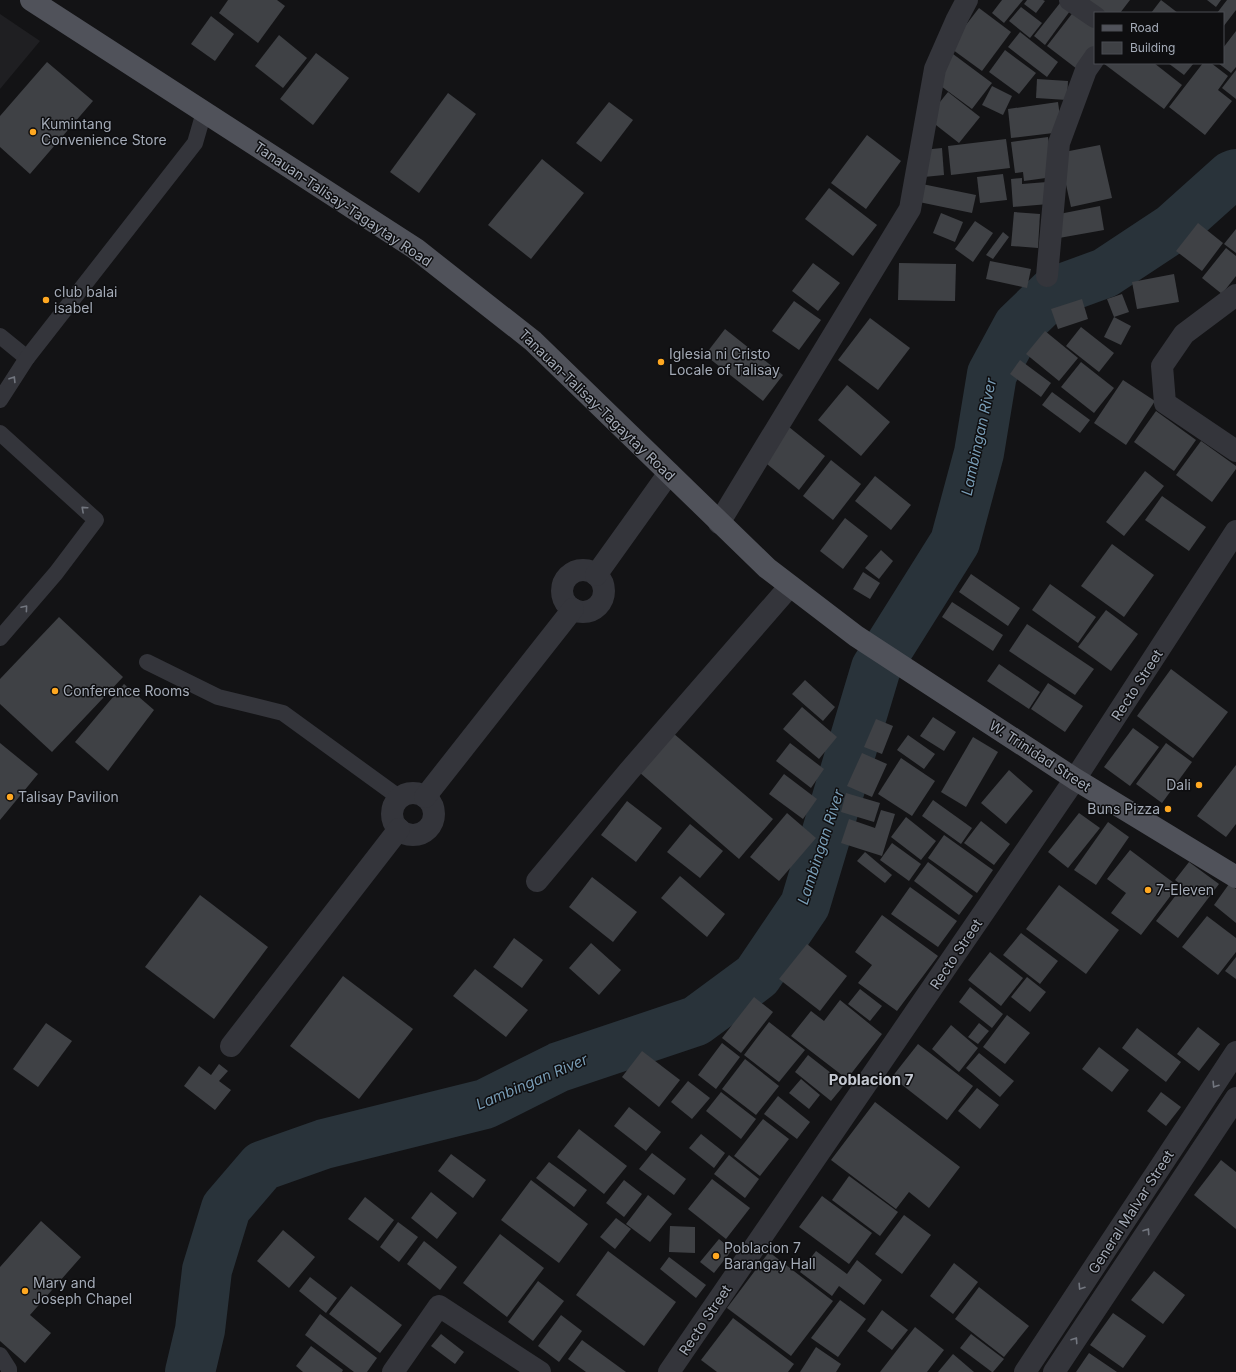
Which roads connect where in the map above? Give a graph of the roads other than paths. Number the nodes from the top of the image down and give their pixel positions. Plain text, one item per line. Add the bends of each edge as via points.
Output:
1 (31, 0) edge
2 (967, 0) edge
3 (1070, 0) edge
4 (1094, 16) edge
5 (1094, 58) edge
6 (204, 112) junction
7 (1047, 276) dead end
8 (1236, 295) edge
9 (0, 336) edge
10 (27, 358) junction
11 (0, 400) edge
12 (0, 433) edge
13 (1236, 451) edge
14 (669, 473) junction
15 (720, 523) junction
16 (1236, 532) edge
17 (596, 575) junction
18 (790, 586) junction
19 (573, 609) junction
20 (0, 638) edge
21 (147, 662) dead end
22 (907, 670) joint
23 (1075, 779) junction
24 (425, 797) junction
25 (400, 798) junction
26 (399, 829) junction
27 (1236, 877) edge
28 (537, 881) dead end
29 (231, 1046) dead end
30 (1236, 1052) edge
31 (1236, 1098) edge
32 (0, 1356) edge
33 (9, 1372) edge
34 (393, 1372) edge
35 (540, 1372) edge
36 (669, 1372) edge
37 (1025, 1372) edge
38 (1054, 1372) edge

1 - 6 main road, Tanauan-Talisay-Tagaytay Road
2 - 15 street via 935,69 910,208
3 - 4 street
5 - 7 street via 1086,70 1059,143
6 - 10 lane via 196,142
6 - 14 main road, Tanauan-Talisay-Tagaytay Road via 422,254 533,341
8 - 13 street via 1184,334 1162,366 1165,403
9 - 10 lane
11 -> 10 lane
20 -> 12 lane via 56,573 96,520
14 - 15 main road, Tanauan-Talisay-Tagaytay Road
14 - 17 street
15 - 18 main road, Tanauan-Talisay-Tagaytay Road via 767,568
16 - 23 street, Recto Street
17 - 19 street via 603,586 598,605 586,611
17 - 19 street via 590,571 578,570 566,578 563,584 563,598
18 - 22 main road, Tanauan-Talisay-Tagaytay Road via 856,636
18 - 28 street
19 - 24 street
21 - 25 lane via 218,697 283,713
22 - 23 main road, W. Trinidad Street
23 - 27 main road, W. Trinidad Street
23 - 36 street, Recto Street
24 - 25 street via 412,793
24 - 26 street via 430,802 434,814 430,827 419,834 405,833
25 - 26 street via 395,803 392,817
26 - 29 street
30 -> 37 street, General Malvar Street
38 -> 31 street, General Malvar Street
32 - 33 lane
34 - 35 street via 439,1306

